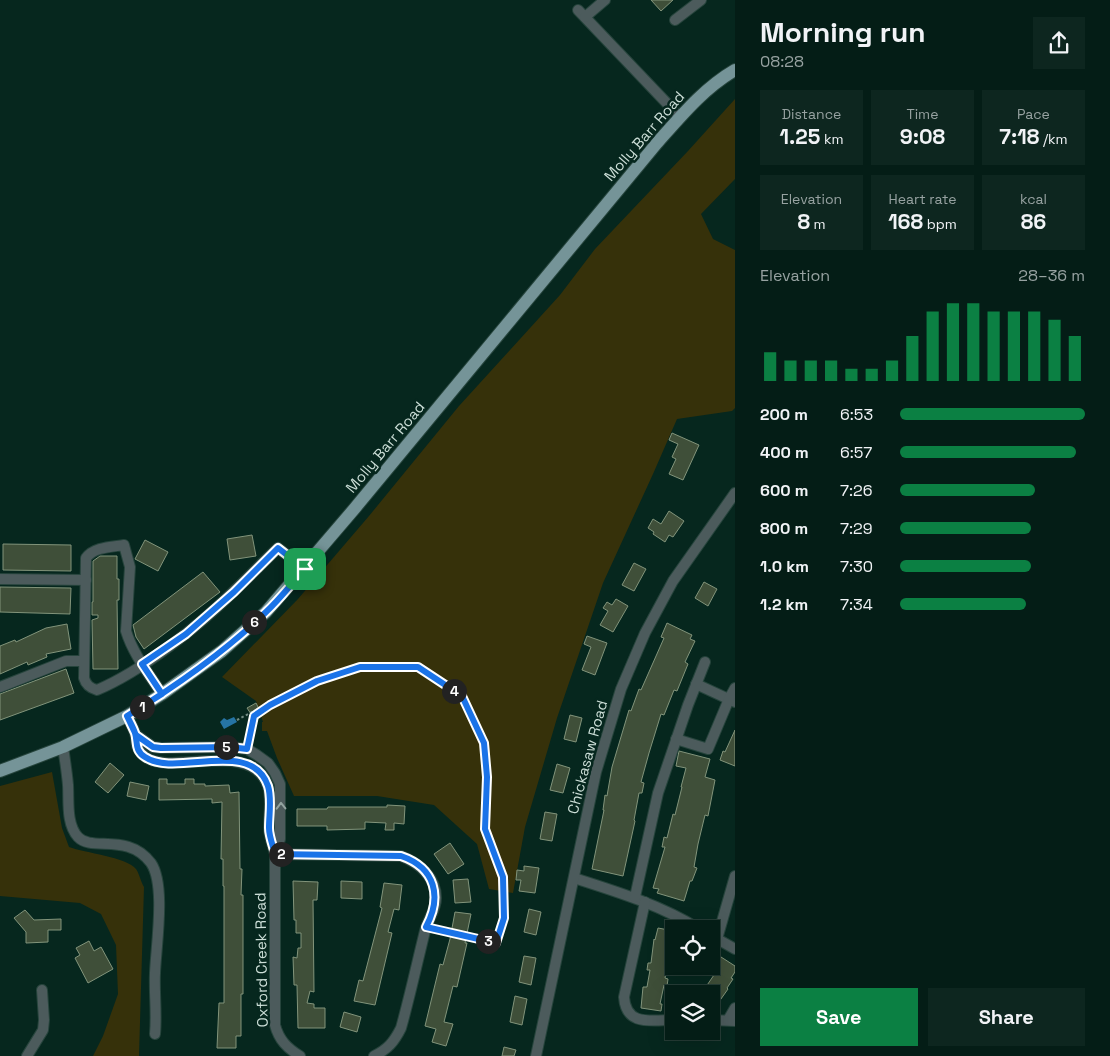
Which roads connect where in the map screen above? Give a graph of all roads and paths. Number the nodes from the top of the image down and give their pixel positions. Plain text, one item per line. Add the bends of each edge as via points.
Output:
1 (604, 0) edge
2 (701, 0) edge
3 (675, 20) dead end
4 (735, 70) edge
5 (680, 117) junction
6 (735, 493) edge
7 (305, 569) junction
8 (0, 579) edge
9 (86, 580) junction
10 (84, 661) junction
11 (705, 662) dead end
12 (142, 664) junction
13 (696, 684) junction
14 (0, 687) edge
15 (735, 688) edge
16 (162, 694) junction
17 (732, 701) edge
18 (127, 716) junction
19 (254, 716) junction
20 (237, 720) dead end
21 (136, 735) junction
22 (676, 739) junction
23 (64, 747) junction
24 (243, 748) junction
25 (238, 762) junction
26 (0, 771) edge
27 (275, 854) junction
28 (574, 878) junction
29 (734, 883) edge
30 (634, 897) junction
31 (646, 902) junction
32 (684, 920) edge
33 (720, 922) edge
34 (426, 927) junction
35 (720, 941) edge
36 (735, 949) edge
37 (42, 990) dead end
38 (735, 1008) edge
39 (665, 1020) edge
40 (731, 1021) edge
41 (155, 1034) dead end
42 (27, 1056) edge
43 (300, 1056) edge
44 (374, 1056) edge
45 (536, 1056) edge

1 - 5 street via 581,14
2 - 3 street
4 - 5 main road, Molly Barr Road
5 - 7 main road, Molly Barr Road
6 - 28 street, Chickasaw Road via 673,581 621,689 596,772
7 - 12 street via 278,548 193,628
7 - 16 main road, Molly Barr Road via 266,612 222,651
8 - 9 street
9 - 10 street
9 - 12 street via 86,558 90,553 124,545 130,567 126,631
10 - 12 street via 86,683 97,690
10 - 14 street via 66,661
11 - 13 street
12 - 16 street
13 - 17 street
13 - 22 street
15 - 17 street
16 - 18 main road, Molly Barr Road
17 - 22 street via 708,749
18 - 21 street, Oxford Creek Road
18 - 23 main road, Molly Barr Road
19 - 20 path via 252,712
19 - 24 path
19 - 34 path via 317,681 360,667 418,667 462,696 484,743 487,777 485,829 503,877 504,918 496,943
21 - 24 street via 153,747 161,748
21 - 25 street, Oxford Creek Road via 136,745 144,756 156,762
22 - 30 street via 658,793
23 - 26 main road, Molly Barr Road
23 - 41 street via 69,814 78,838 85,842 125,845 141,853 157,874
24 - 25 street
27 -> 24 street, Oxford Creek Road via 280,839 280,784 268,763
25 - 27 street, Oxford Creek Road via 251,766 268,786 269,830
27 - 34 street via 401,856 411,860 430,877 436,897
27 - 43 street, Oxford Creek Road via 275,1025 283,1043
28 - 30 street
28 - 45 street, Chickasaw Road
29 - 33 street
30 - 31 street
31 - 32 street
31 - 39 street via 624,996 625,1005 639,1020
34 - 44 street via 401,1028 395,1041
35 - 36 street
37 - 42 street via 43,1030
38 - 40 street

